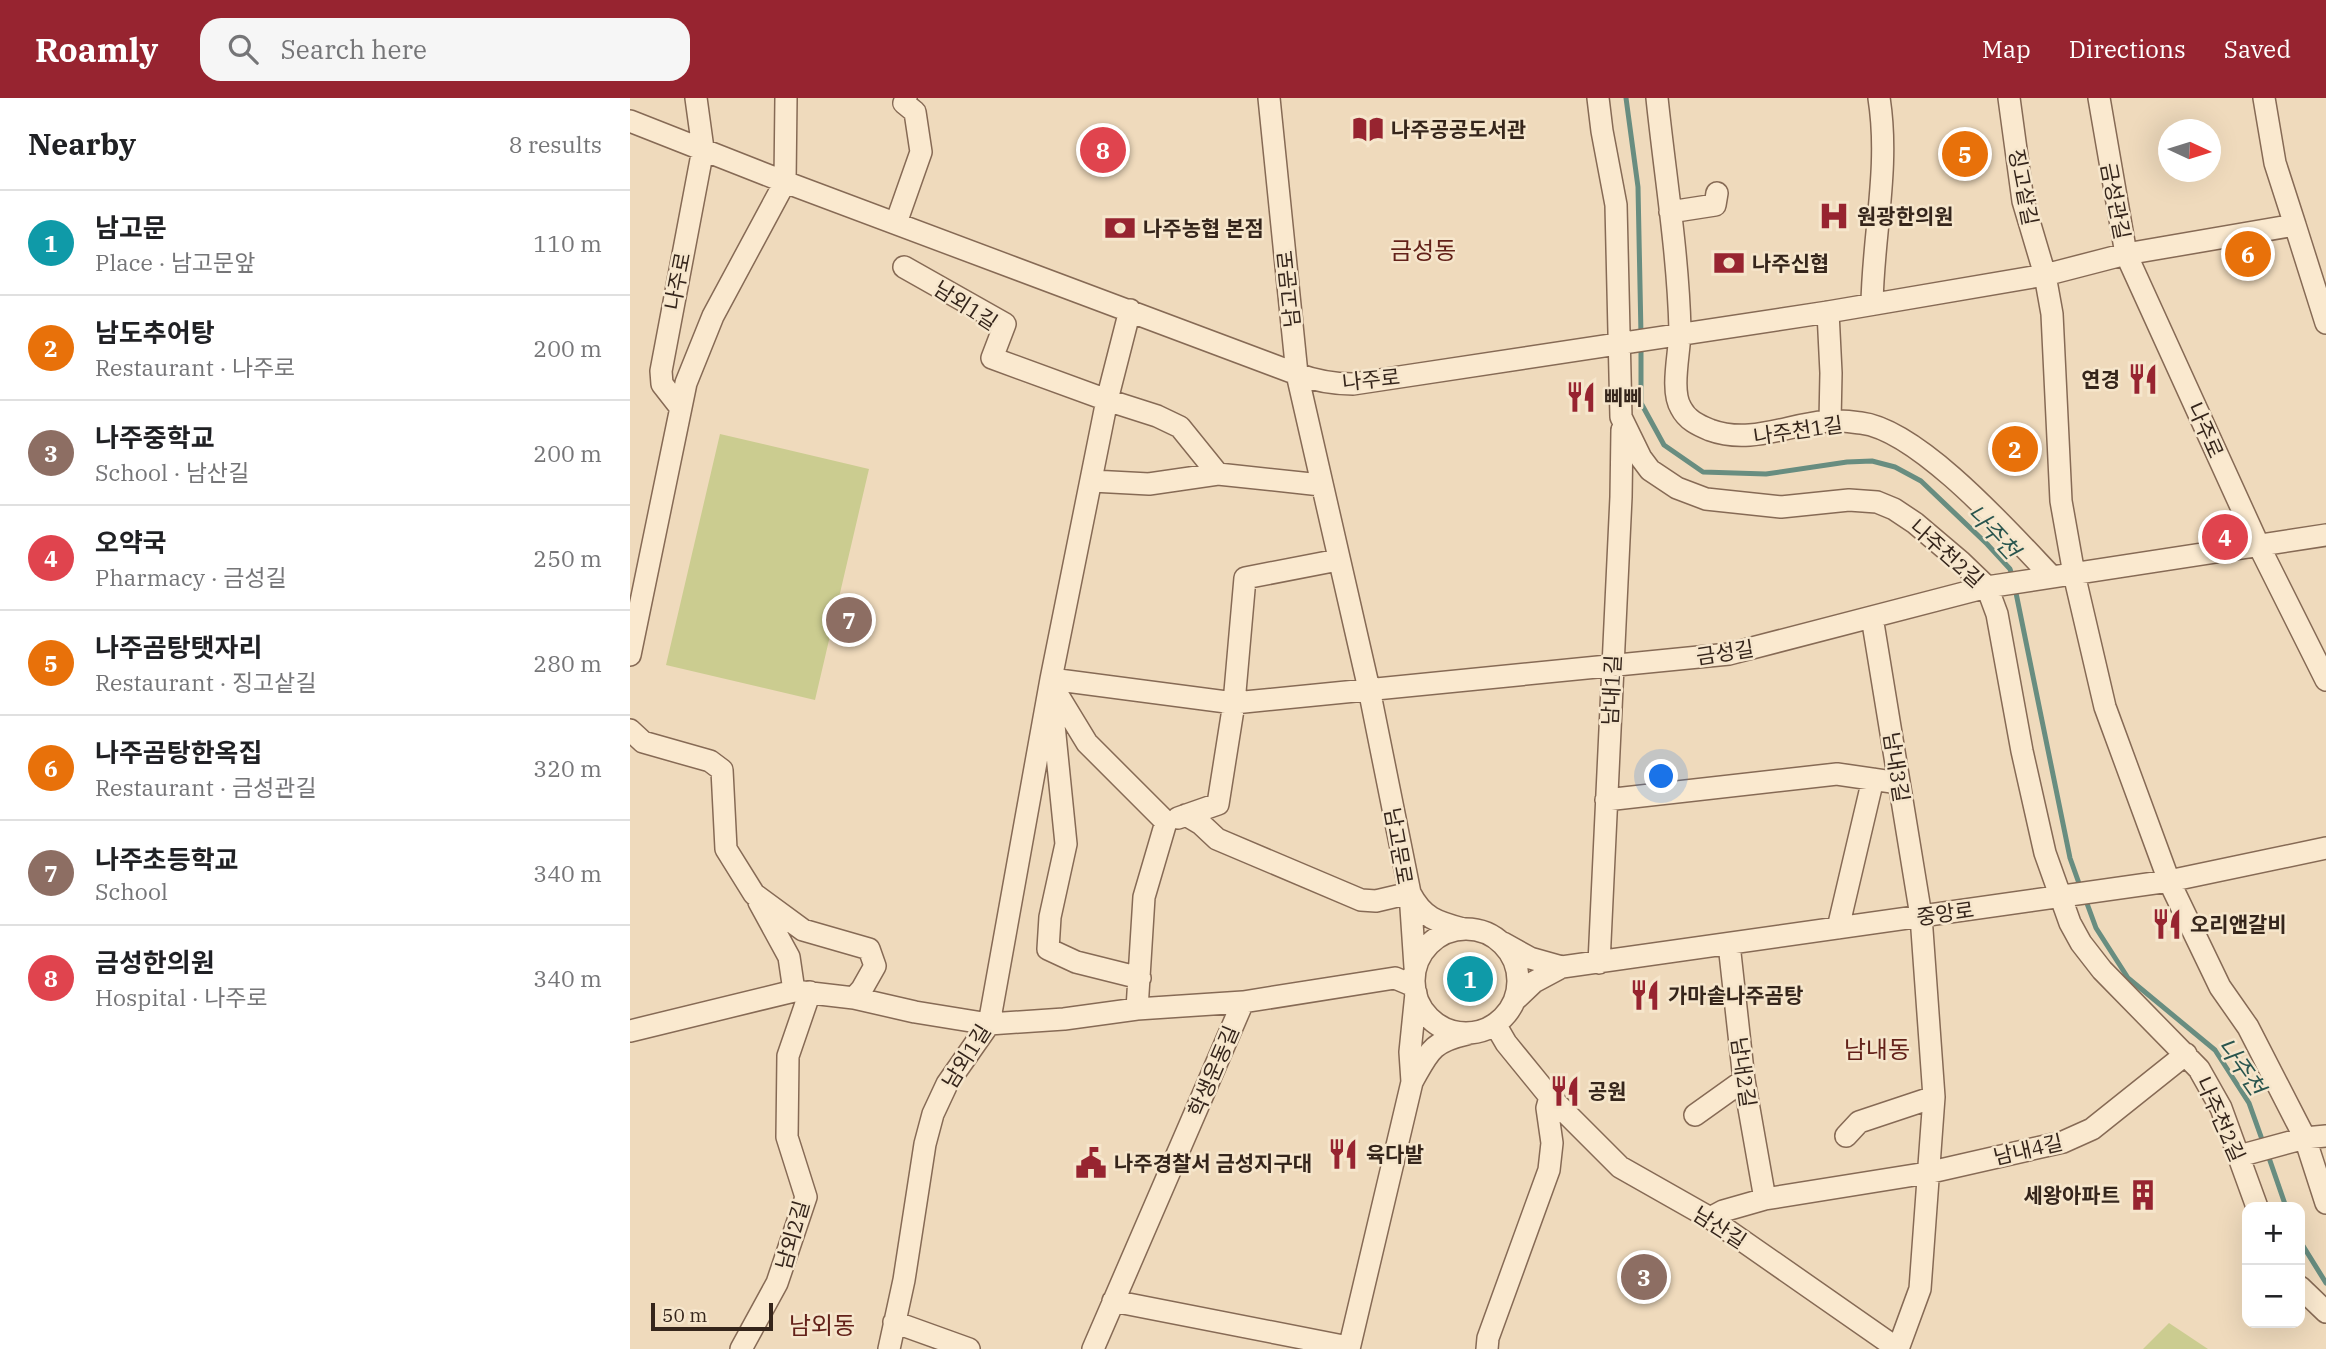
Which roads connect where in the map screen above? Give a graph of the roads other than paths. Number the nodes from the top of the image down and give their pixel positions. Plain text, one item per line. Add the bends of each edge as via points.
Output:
1 (696, 98) edge
2 (786, 98) edge
3 (906, 98) edge
4 (1269, 98) edge
5 (1598, 98) edge
6 (1657, 98) edge
7 (1879, 98) edge
8 (2009, 98) edge
9 (2098, 98) edge
10 (2264, 98) edge
11 (630, 121) edge
12 (703, 149) junction
13 (785, 182) junction
14 (1717, 193) dead end
15 (1670, 212) junction
16 (896, 222) junction
17 (2295, 225) junction
18 (2126, 254) junction
19 (904, 267) dead end
20 (2045, 275) junction
21 (1872, 304) junction
22 (1130, 310) junction
23 (1828, 312) junction
24 (2326, 323) edge
25 (1677, 334) junction
26 (1624, 344) junction
27 (1297, 374) junction
28 (1107, 400) junction
29 (681, 407) junction
30 (1621, 418) junction
31 (1830, 421) junction
32 (1218, 474) junction
33 (1091, 481) junction
34 (1321, 485) junction
35 (2326, 535) edge
36 (2258, 544) junction
37 (1338, 560) junction
38 (2074, 574) junction
39 (2052, 577) junction
40 (1987, 587) junction
41 (1872, 617) junction
42 (630, 655) edge
43 (1613, 665) junction
44 (2326, 680) edge
45 (1055, 688) junction
46 (1369, 689) junction
47 (1234, 703) junction
48 (630, 730) edge
49 (1872, 779) junction
50 (1899, 783) junction
51 (1606, 800) junction
52 (1186, 815) junction
53 (1166, 821) junction
54 (2326, 848) edge
55 (2159, 882) junction
56 (1410, 893) junction
57 (754, 894) junction
58 (2064, 896) junction
59 (1921, 916) junction
60 (1838, 928) junction
61 (1463, 929) junction
62 (1494, 937) junction
63 (1729, 944) junction
64 (1599, 963) junction
65 (1562, 967) junction
66 (1140, 978) junction
67 (1415, 983) junction
68 (802, 992) junction
69 (854, 998) junction
70 (1514, 1000) junction
71 (1243, 1002) junction
72 (1137, 1009) junction
73 (989, 1024) junction
74 (1495, 1024) junction
75 (630, 1031) edge
76 (1475, 1033) junction
77 (2186, 1054) junction
78 (1744, 1080) junction
79 (1412, 1082) junction
80 (1550, 1097) junction
81 (1934, 1097) junction
82 (1695, 1115) dead end
83 (1846, 1136) dead end
84 (2315, 1137) edge
85 (2239, 1156) junction
86 (1927, 1173) junction
87 (2325, 1198) edge
88 (1765, 1199) junction
89 (2255, 1202) edge
90 (1710, 1218) junction
91 (2305, 1292) edge
92 (1113, 1301) junction
93 (2326, 1312) edge
94 (894, 1322) junction
95 (1349, 1348) edge
96 (741, 1349) edge
97 (888, 1349) edge
98 (969, 1349) edge
99 (1093, 1349) edge
100 (1487, 1349) edge
101 (1898, 1349) edge

1 - 12 street, 나주로
2 - 13 street, 나주로
3 - 16 street via 904,103 915,112 921,152
4 - 27 street, 남고문로
5 - 26 street, 나주천2길 via 1616,205
6 - 15 street, 나주천1길
7 - 21 street via 1884,163
8 - 20 street, 징고샅길 via 2023,201
9 - 18 street, 금성관길
10 - 17 street via 2275,163
11 - 12 street, 나주로
12 - 13 street, 나주로
12 - 29 street, 나주로 via 662,357 662,384
13 - 16 street, 나주로
13 - 29 street, 나주로 via 713,316
14 - 15 street via 1715,205
15 - 25 street, 나주천1길
16 - 22 street, 나주로
17 - 18 street, 금성관길
17 - 24 street
18 - 20 street, 나주로
18 - 36 street, 나주로
19 - 28 street, 남외1길 via 1005,324 992,358
20 - 21 street, 나주로
20 - 38 street via 2052,314 2061,501
21 - 23 street, 나주로
22 - 27 street, 나주로
22 - 28 street, 남외1길
23 - 25 street, 나주로
23 - 31 street
25 - 26 street, 나주로
25 - 31 street, 나주천1길 via 1676,396 1688,418 1698,425 1742,437
26 - 27 street, 나주로 via 1353,384 1320,382
26 - 30 street, 나주천2길
27 - 34 street, 남고문로
28 - 32 street via 1180,427
28 - 33 street, 남외1길
29 - 42 street, 나주로
30 - 40 street, 나주천2길 via 1640,458 1677,488 1706,499 1781,507 1877,502 1915,523
30 - 43 street, 남내1길
31 - 39 street, 나주천1길 via 1875,425 1895,434 1973,496
32 - 33 street via 1149,484
32 - 34 street
33 - 45 street, 남외1길
34 - 37 street, 남고문로
35 - 36 street, 금성길
36 - 38 street, 금성길
36 - 44 street, 나주로
37 - 46 street, 남고문로
37 - 47 street via 1245,578
38 - 39 street, 금성길
38 - 55 street via 2105,707
39 - 40 street, 금성길
40 - 41 street, 금성길
40 - 58 street, 나주천2길 via 1997,614 2042,840
41 - 43 street, 금성길 via 1729,654
41 - 50 street, 남내3길
43 - 46 street, 금성길
43 - 51 street, 남내1길
45 - 47 street
45 - 53 street via 1087,743
45 - 66 street via 1054,725 1066,844 1048,949 1076,962
45 - 73 street, 남외1길
46 - 47 street
46 - 56 street, 남고문로
47 - 52 street via 1218,804
48 - 57 street via 643,742 710,761 722,770 726,849
49 - 50 street
49 - 51 street via 1837,774
49 - 60 street, 남내3길
50 - 59 street, 남내3길
51 - 64 street, 남내1길
52 - 53 street
52 - 56 street, 남고문로 via 1217,839 1361,900
53 - 66 street via 1144,897
54 - 55 street, 중앙로
55 - 58 street, 중앙로
55 - 84 street
56 - 61 street via 1426,915
56 - 67 street
57 - 68 street via 789,957
57 - 69 street via 803,930 869,949 875,966
58 - 59 street, 중앙로
58 - 77 street, 나주천2길 via 2076,933 2102,970
59 - 60 street, 중앙로
59 - 81 street
60 - 63 street, 중앙로
61 - 62 street
61 - 67 street via 1432,941 1422,954
62 - 65 street via 1518,953
62 - 70 street via 1508,949 1516,965
63 - 64 street, 중앙로
63 - 78 street, 남내2길
64 - 65 street, 중앙로
65 - 70 street via 1534,982
66 - 72 street
67 - 71 street, 학생운동길 via 1395,978
67 - 76 street via 1418,1002 1440,1027
67 - 79 street
68 - 69 street
68 - 75 street
68 - 96 street, 남외2길 via 788,1056 787,1137 806,1197 777,1283
69 - 73 street
70 - 74 street
71 - 72 street
71 - 92 street, 학생운동길
72 - 73 street
73 - 94 street, 남외1길 via 947,1084 933,1114
74 - 76 street
74 - 80 street, 남산길
76 - 79 street via 1435,1045
77 - 85 street, 나주천2길 via 2211,1088
77 - 86 street, 남내4길 via 2074,1139
78 - 82 street
78 - 88 street, 남내2길
79 - 95 street
80 - 90 street, 남산길 via 1620,1167
80 - 100 street via 1549,1170
81 - 83 street via 1859,1122
81 - 86 street
84 - 85 street
84 - 87 street
85 - 89 street, 나주천2길
86 - 88 street, 남내4길
86 - 101 street via 1920,1290
88 - 90 street, 남내4길
90 - 101 street, 남산길
91 - 93 street
92 - 95 street
92 - 99 street, 학생운동길
94 - 97 street, 남외1길
94 - 98 street

